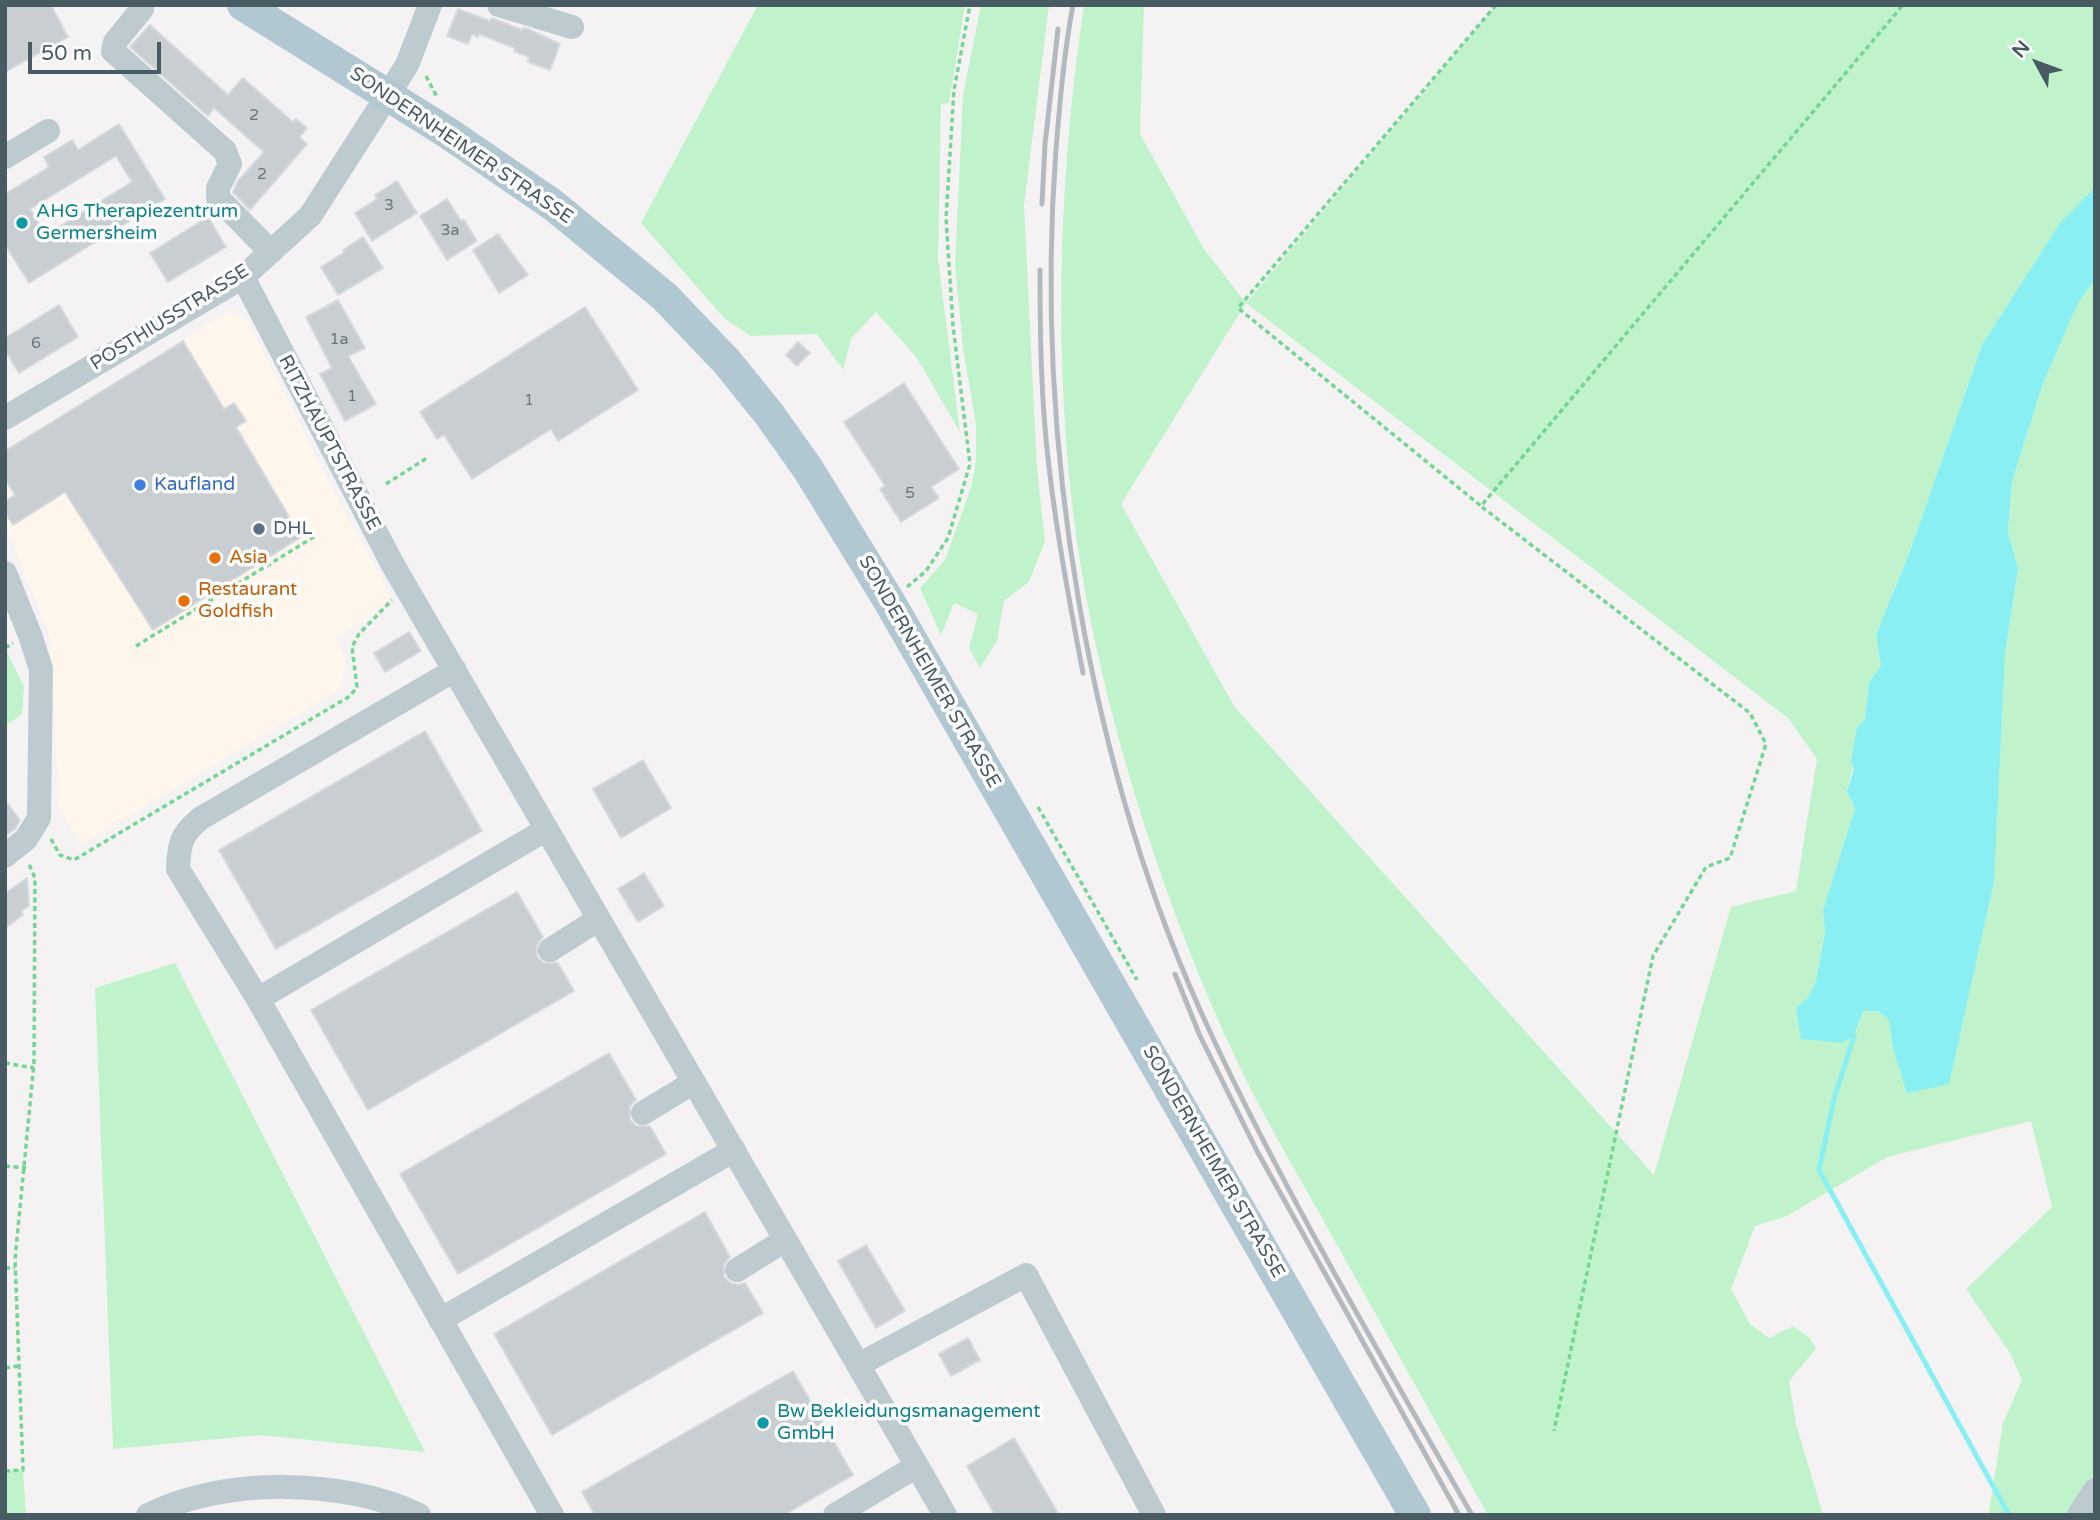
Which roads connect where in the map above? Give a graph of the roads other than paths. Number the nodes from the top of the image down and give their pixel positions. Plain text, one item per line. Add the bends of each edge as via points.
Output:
1 (243, 5) edge
2 (430, 5) edge
3 (499, 5) edge
4 (142, 9) dead end
5 (572, 27) dead end
6 (388, 95) junction
7 (48, 131) dead end
8 (5, 157) edge
9 (271, 251) junction
10 (243, 277) junction
11 (5, 418) edge
12 (5, 573) edge
13 (455, 670) junction
14 (547, 829) junction
15 (11, 851) edge
16 (600, 919) junction
17 (550, 950) dead end
18 (258, 999) junction
19 (694, 1082) junction
20 (643, 1113) dead end
21 (734, 1150) junction
22 (785, 1240) junction
23 (737, 1270) dead end
24 (440, 1320) junction
25 (858, 1365) junction
26 (917, 1466) junction
27 (2095, 1490) edge
28 (148, 1515) edge
29 (419, 1515) edge
30 (552, 1515) edge
31 (835, 1515) edge
32 (945, 1515) edge
33 (1154, 1515) edge
34 (1415, 1515) edge
35 (2078, 1515) edge

1 - 6 main road, SONDERNHEIMER STRASSE
2 - 6 street, POSTHIUSSTRASSE via 407,65
3 - 5 street
4 - 9 street via 113,51 225,151 230,164 218,198
6 - 9 street, POSTHIUSSTRASSE via 310,216
6 - 34 main road, SONDERNHEIMER STRASSE via 553,205 638,274 689,321 769,414 889,601
7 - 8 street
9 - 10 street, POSTHIUSSTRASSE
10 - 11 street, POSTHIUSSTRASSE
10 - 13 street, RITZHAUPTSTRASSE via 418,609
12 - 15 street via 41,669 39,818 26,839
13 - 14 street, RITZHAUPTSTRASSE
13 - 18 street via 187,829 179,848 178,869
14 - 16 street, RITZHAUPTSTRASSE
14 - 18 street
16 - 17 street
16 - 19 street, RITZHAUPTSTRASSE
18 - 24 street
19 - 20 street
19 - 21 street, RITZHAUPTSTRASSE
21 - 22 street, RITZHAUPTSTRASSE
21 - 24 street
22 - 23 street
22 - 25 street, RITZHAUPTSTRASSE
24 - 30 street
25 - 26 street, RITZHAUPTSTRASSE
25 - 33 street via 1026,1275
26 - 31 street
26 - 32 street, RITZHAUPTSTRASSE
27 - 35 street
28 - 29 street via 215,1494 294,1487 348,1492

